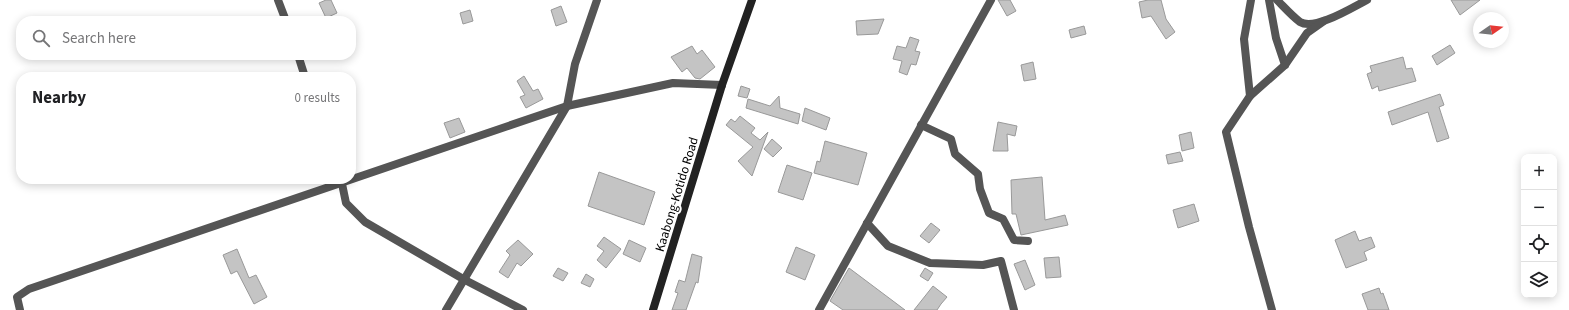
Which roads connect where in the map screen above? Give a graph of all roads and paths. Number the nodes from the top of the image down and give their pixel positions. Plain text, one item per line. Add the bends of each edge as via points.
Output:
1 (278, 0) edge
2 (598, 0) edge
3 (752, 0) edge
4 (991, 0) edge
5 (1251, 0) edge
6 (1269, 0) edge
7 (1277, 0) edge
8 (1367, 0) edge
9 (284, 16) edge
10 (1324, 21) junction
11 (300, 60) edge
12 (1285, 65) junction
13 (303, 72) edge
14 (722, 84) junction
15 (1250, 96) junction
16 (567, 106) junction
17 (921, 125) junction
18 (356, 176) edge
19 (332, 184) edge
20 (342, 184) edge
21 (867, 223) junction
22 (1028, 241) dead end
23 (464, 280) junction
24 (20, 310) edge
25 (446, 310) edge
26 (523, 310) edge
27 (653, 310) edge
28 (819, 310) edge
29 (1014, 310) edge
30 (1272, 310) edge

1 - 9 street
2 - 16 street via 575,64
3 - 14 main road, Kaabong-Kotido Road
4 - 17 street
5 - 15 street via 1244,39
6 - 12 street via 1276,38
7 - 10 street via 1301,23 1314,24
8 - 10 street
10 - 12 street via 1307,33
11 - 13 street
12 - 15 street
14 - 16 street via 673,83
14 - 27 main road, Kaabong-Kotido Road
15 - 30 street via 1226,132
16 - 18 street
16 - 23 street
17 - 21 street
17 - 22 street via 951,139 955,154 978,174 980,189 989,213 1003,219 1014,240
19 - 24 street via 29,289 17,297
20 - 23 street via 346,203 365,222
21 - 28 street
21 - 29 street via 888,246 930,263 982,265 1001,262
23 - 25 street
23 - 26 street

